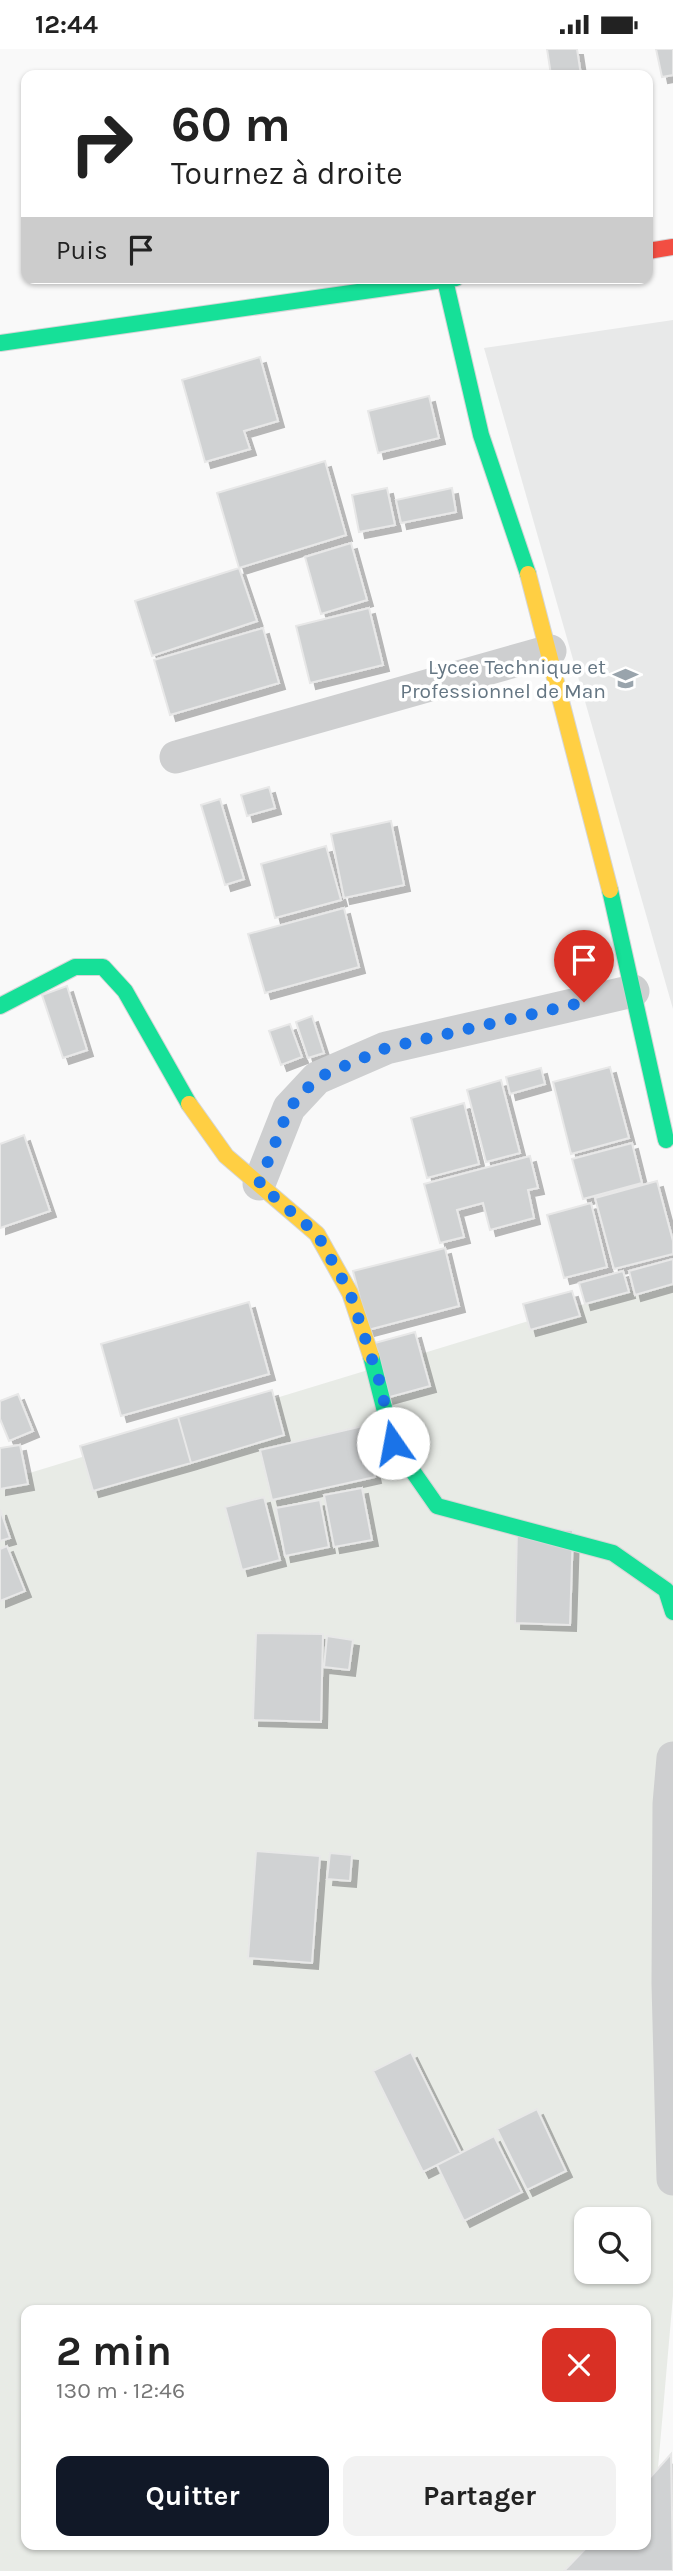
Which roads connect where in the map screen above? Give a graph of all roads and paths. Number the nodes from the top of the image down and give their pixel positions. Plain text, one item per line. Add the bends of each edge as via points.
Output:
1 (673, 247) edge
2 (653, 250) edge
3 (415, 284) edge
4 (451, 284) edge
5 (0, 343) edge
6 (550, 651) junction
7 (176, 757) dead end
8 (633, 991) junction
9 (0, 1006) edge
10 (666, 1140) dead end
11 (259, 1184) junction
12 (673, 1612) edge
13 (673, 1758) edge
14 (673, 2179) edge

1 - 2 street
3 - 5 street
4 - 6 street via 481,435
6 - 7 street
6 - 8 street
8 - 10 street
8 - 11 street via 386,1048 317,1078 289,1108
9 - 11 street via 75,967 103,967 125,991 194,1113 226,1156
11 - 12 street via 317,1234 350,1293 380,1383 393,1443 438,1506 613,1553 666,1590
13 - 14 street via 668,1804

